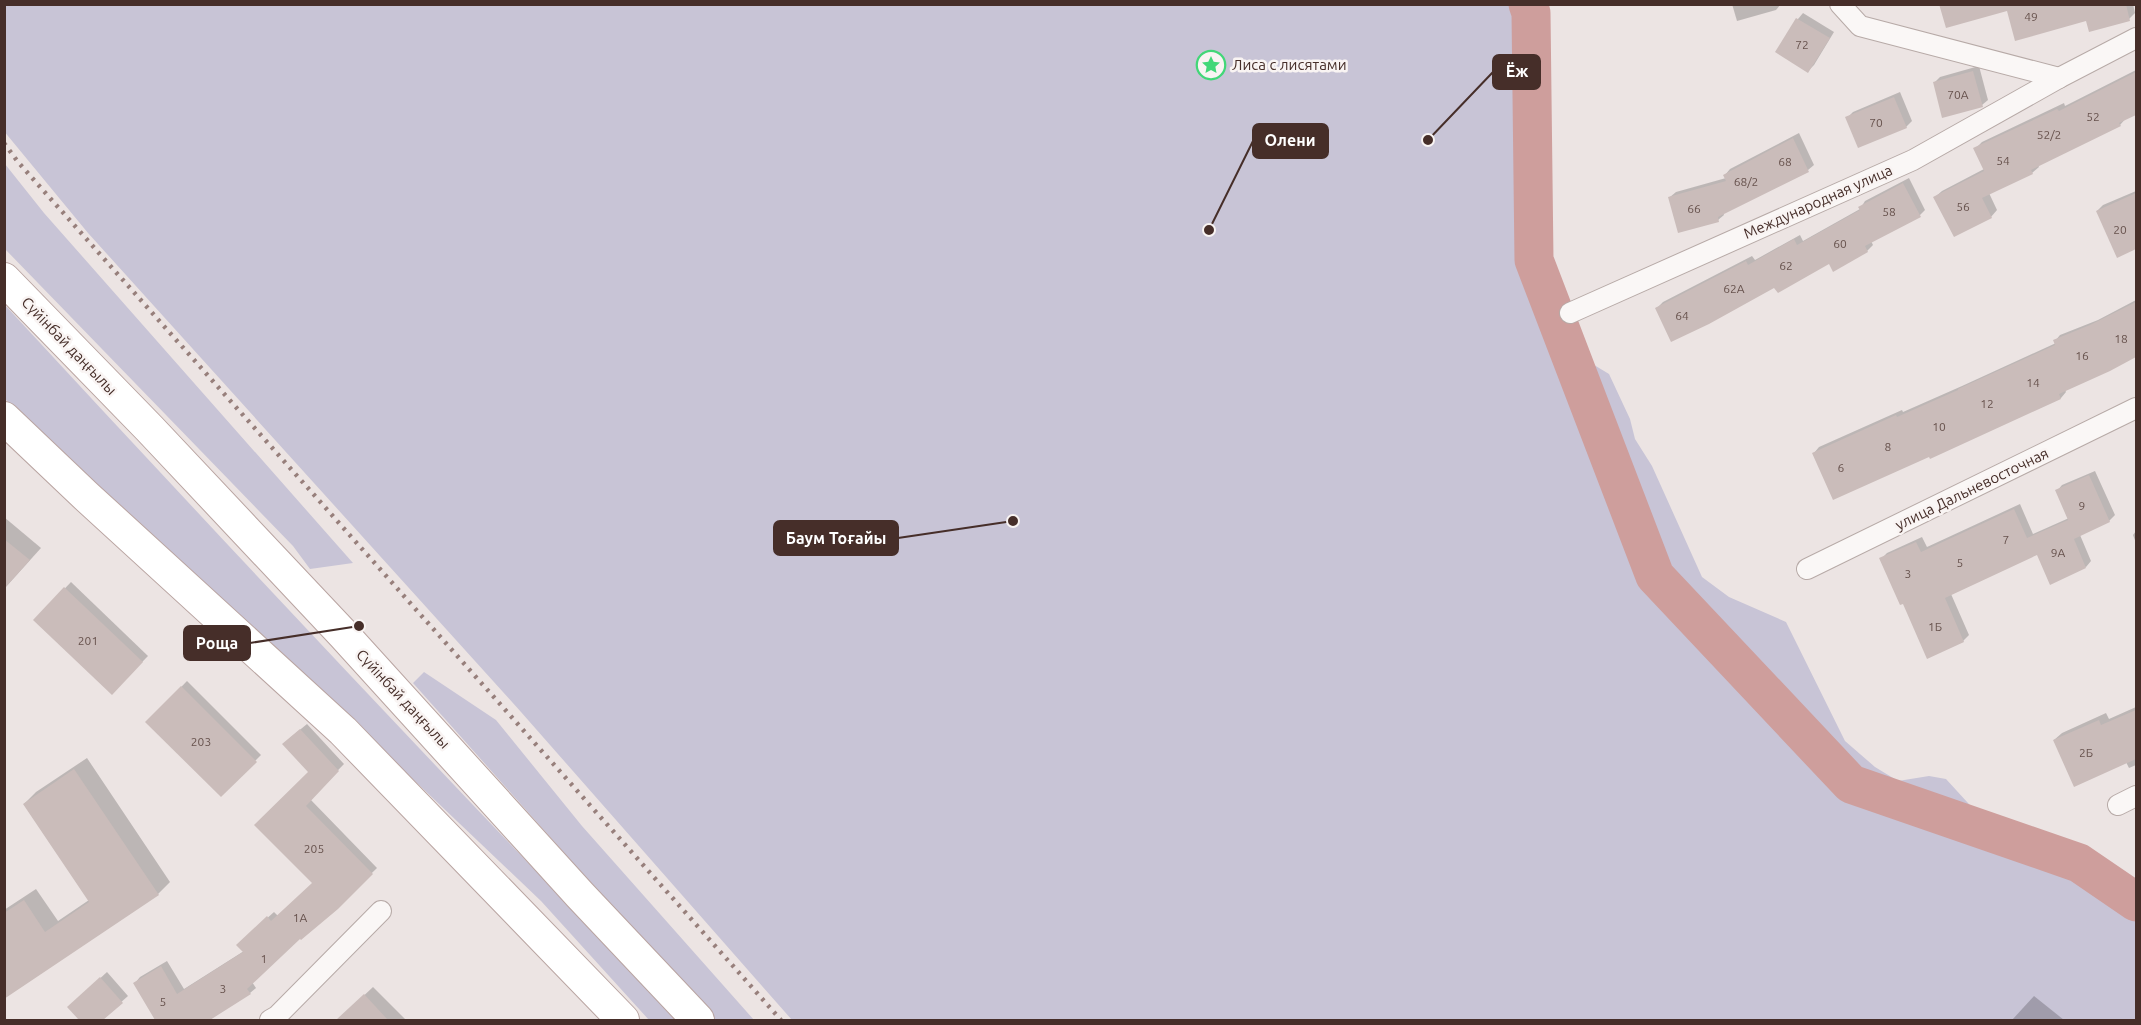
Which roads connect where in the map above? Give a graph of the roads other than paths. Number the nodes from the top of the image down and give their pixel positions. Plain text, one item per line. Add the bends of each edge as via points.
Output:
1 (1840, 4) edge
2 (2136, 38) edge
3 (2059, 78) junction
4 (4, 279) edge
5 (1570, 313) dead end
6 (2136, 408) edge
7 (4, 418) edge
8 (1807, 569) dead end
9 (2136, 796) edge
10 (2118, 805) dead end
11 (381, 912) dead end
12 (270, 1020) edge
13 (623, 1020) edge
14 (698, 1020) edge

1 - 3 street via 1860,26
2 - 3 street, Международная улица
3 - 5 street, Международная улица via 1913,160
4 - 14 main road, Сүйінбай даңғылы via 343,633
6 - 8 street, улица Дальневосточная
7 - 13 main road via 343,731
9 - 10 street
11 - 12 street

